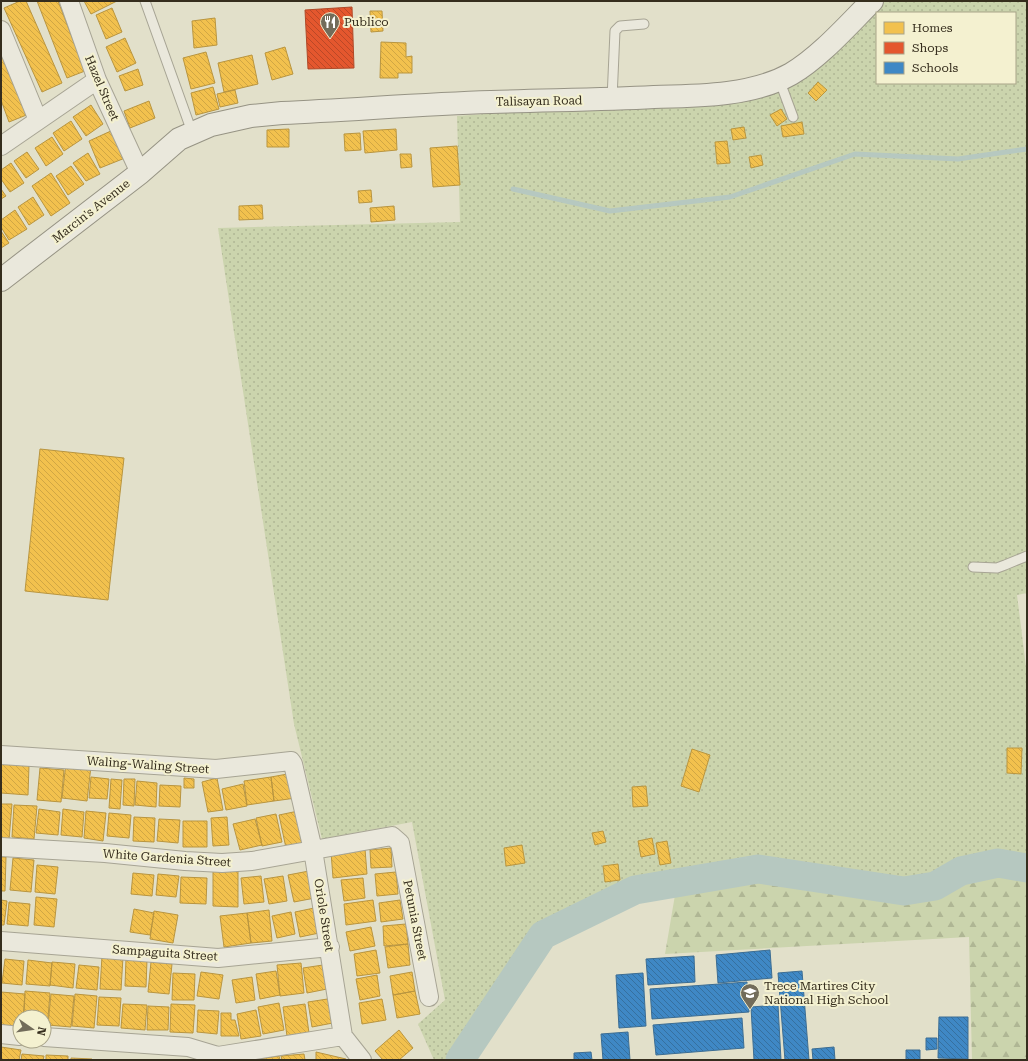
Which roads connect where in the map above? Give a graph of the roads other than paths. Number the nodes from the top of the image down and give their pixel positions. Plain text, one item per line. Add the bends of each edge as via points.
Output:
1 (69, 1) edge
2 (145, 1) edge
3 (872, 1) edge
4 (644, 24) dead end
5 (1, 30) edge
6 (779, 79) junction
7 (96, 80) junction
8 (612, 99) junction
9 (793, 117) dead end
10 (38, 120) junction
11 (185, 136) junction
12 (1, 146) edge
13 (140, 173) junction
14 (1, 280) edge
15 (1027, 556) edge
16 (973, 567) dead end
17 (1, 755) edge
18 (293, 764) joint
19 (400, 842) joint
20 (1, 847) edge
21 (313, 850) junction
22 (1, 941) edge
23 (330, 948) junction
24 (429, 997) dead end
25 (1, 1034) edge
26 (12, 1035) edge
27 (343, 1036) junction
28 (52, 1038) edge
29 (212, 1058) edge
30 (362, 1060) edge

1 - 7 street, Hazel Street
2 - 11 lane
3 - 6 main road, Talisayan Road via 810,61
4 - 8 lane via 620,26 615,31
5 - 10 street
6 - 8 main road, Talisayan Road via 739,92
6 - 9 lane
7 - 10 street
7 - 13 street, Hazel Street
8 - 11 main road, Talisayan Road via 490,102 251,116 224,121
10 - 12 street
11 - 13 main road, Marcin's Avenue
13 - 14 main road, Marcin's Avenue
15 - 16 lane via 997,568
17 - 18 street, Waling-Waling Street via 216,769 288,761
18 - 21 street, Oriole Street
19 - 21 street, White Gardenia Street via 390,836
19 - 24 street, Petunia Street
20 - 21 street, White Gardenia Street via 222,863 252,861
21 - 23 street, Oriole Street
22 - 23 street, Sampaguita Street via 218,958
23 - 27 street, Oriole Street
25 - 26 street
27 - 29 street
27 - 30 street, Oriole Street
28 - 29 street via 188,1047

